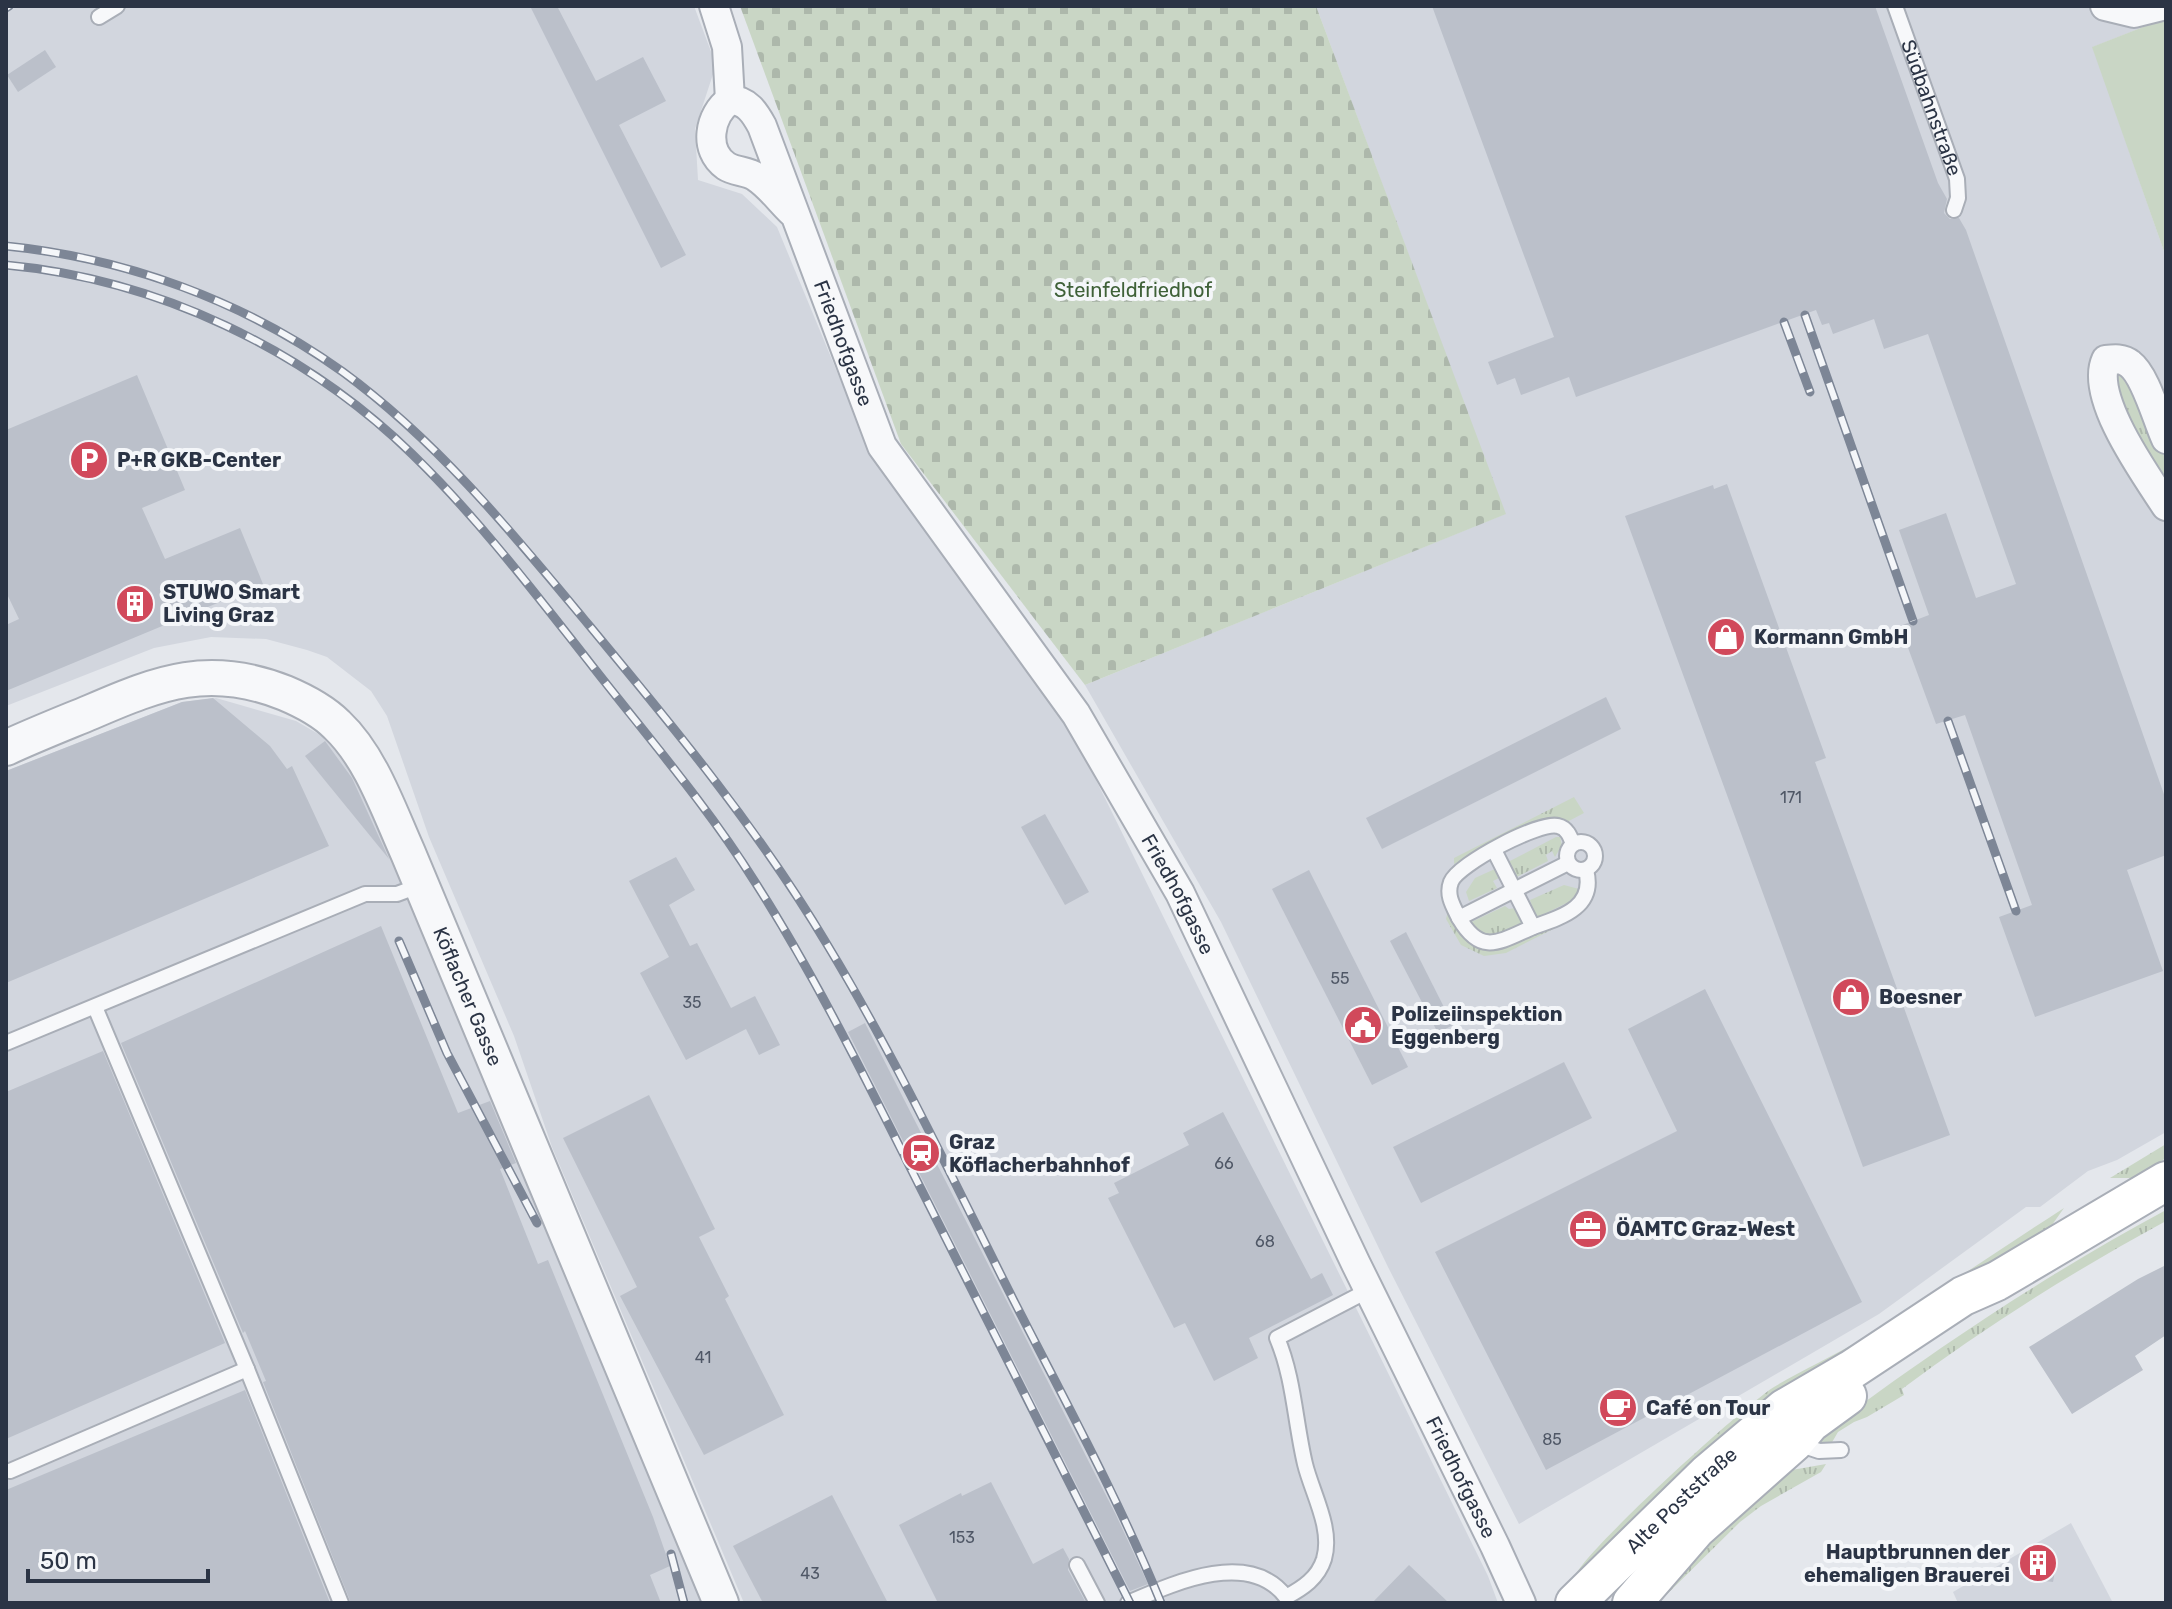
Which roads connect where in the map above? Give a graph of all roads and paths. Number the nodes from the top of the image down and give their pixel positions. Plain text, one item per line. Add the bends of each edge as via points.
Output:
1 (117, 6) edge
2 (714, 6) edge
3 (1895, 6) edge
4 (2105, 6) edge
5 (2162, 6) edge
6 (99, 17) dead end
7 (730, 100) junction
8 (1954, 210) dead end
9 (793, 213) junction
10 (2165, 434) edge
11 (2166, 506) edge
12 (8, 740) edge
13 (1573, 844) junction
14 (1494, 850) junction
15 (1568, 863) junction
16 (1586, 870) junction
17 (421, 885) junction
18 (1515, 890) junction
19 (1459, 918) junction
20 (1533, 927) junction
21 (95, 1007) junction
22 (6, 1043) edge
23 (2166, 1181) edge
24 (1997, 1281) junction
25 (1369, 1290) junction
26 (247, 1369) junction
27 (1794, 1442) junction
28 (1841, 1450) dead end
29 (10, 1471) dead end
30 (1077, 1565) dead end
31 (341, 1603) edge
32 (721, 1603) edge
33 (1097, 1603) edge
34 (1128, 1603) edge
35 (1521, 1603) edge
36 (1575, 1603) edge
37 (1632, 1603) edge

1 - 6 lane
2 - 7 street via 727,47
3 - 8 lane, Südbahnstraße via 1957,179
4 - 5 street via 2134,13
7 - 9 street, Friedhofgasse via 755,112
7 - 9 street, Friedhofgasse via 713,123 718,158 755,176
9 - 25 street, Friedhofgasse via 882,446 1076,714 1180,893
10 - 11 street via 2132,365 2106,360 2101,372 2114,419
12 - 17 street, Köflacher Gasse via 149,687 192,679 258,683 303,701 338,725 372,774
13 - 14 lane via 1564,828 1548,825
13 - 15 lane
13 - 16 lane via 1599,850
14 - 18 lane
14 - 19 lane via 1457,872 1450,883 1449,897
15 - 16 lane
15 - 18 lane
16 - 20 lane via 1585,900
17 - 21 lane via 397,894 365,894
17 - 32 street, Köflacher Gasse
18 - 19 lane
18 - 20 lane
19 - 20 lane via 1468,934 1482,943
21 - 22 lane
21 - 26 lane
23 - 24 main road, Alte Poststraße
24 - 27 main road, Alte Poststraße via 1956,1330 1852,1392
24 - 36 main road, Alte Poststraße via 1963,1296 1784,1409 1707,1474
25 - 34 lane via 1277,1338 1287,1361 1306,1466 1323,1521 1324,1558 1316,1573 1286,1597 1270,1581 1235,1573 1189,1580
25 - 35 street, Friedhofgasse
26 - 29 lane
26 - 31 lane
27 - 28 lane via 1807,1449
27 - 37 main road, Alte Poststraße via 1696,1529
30 - 33 lane

